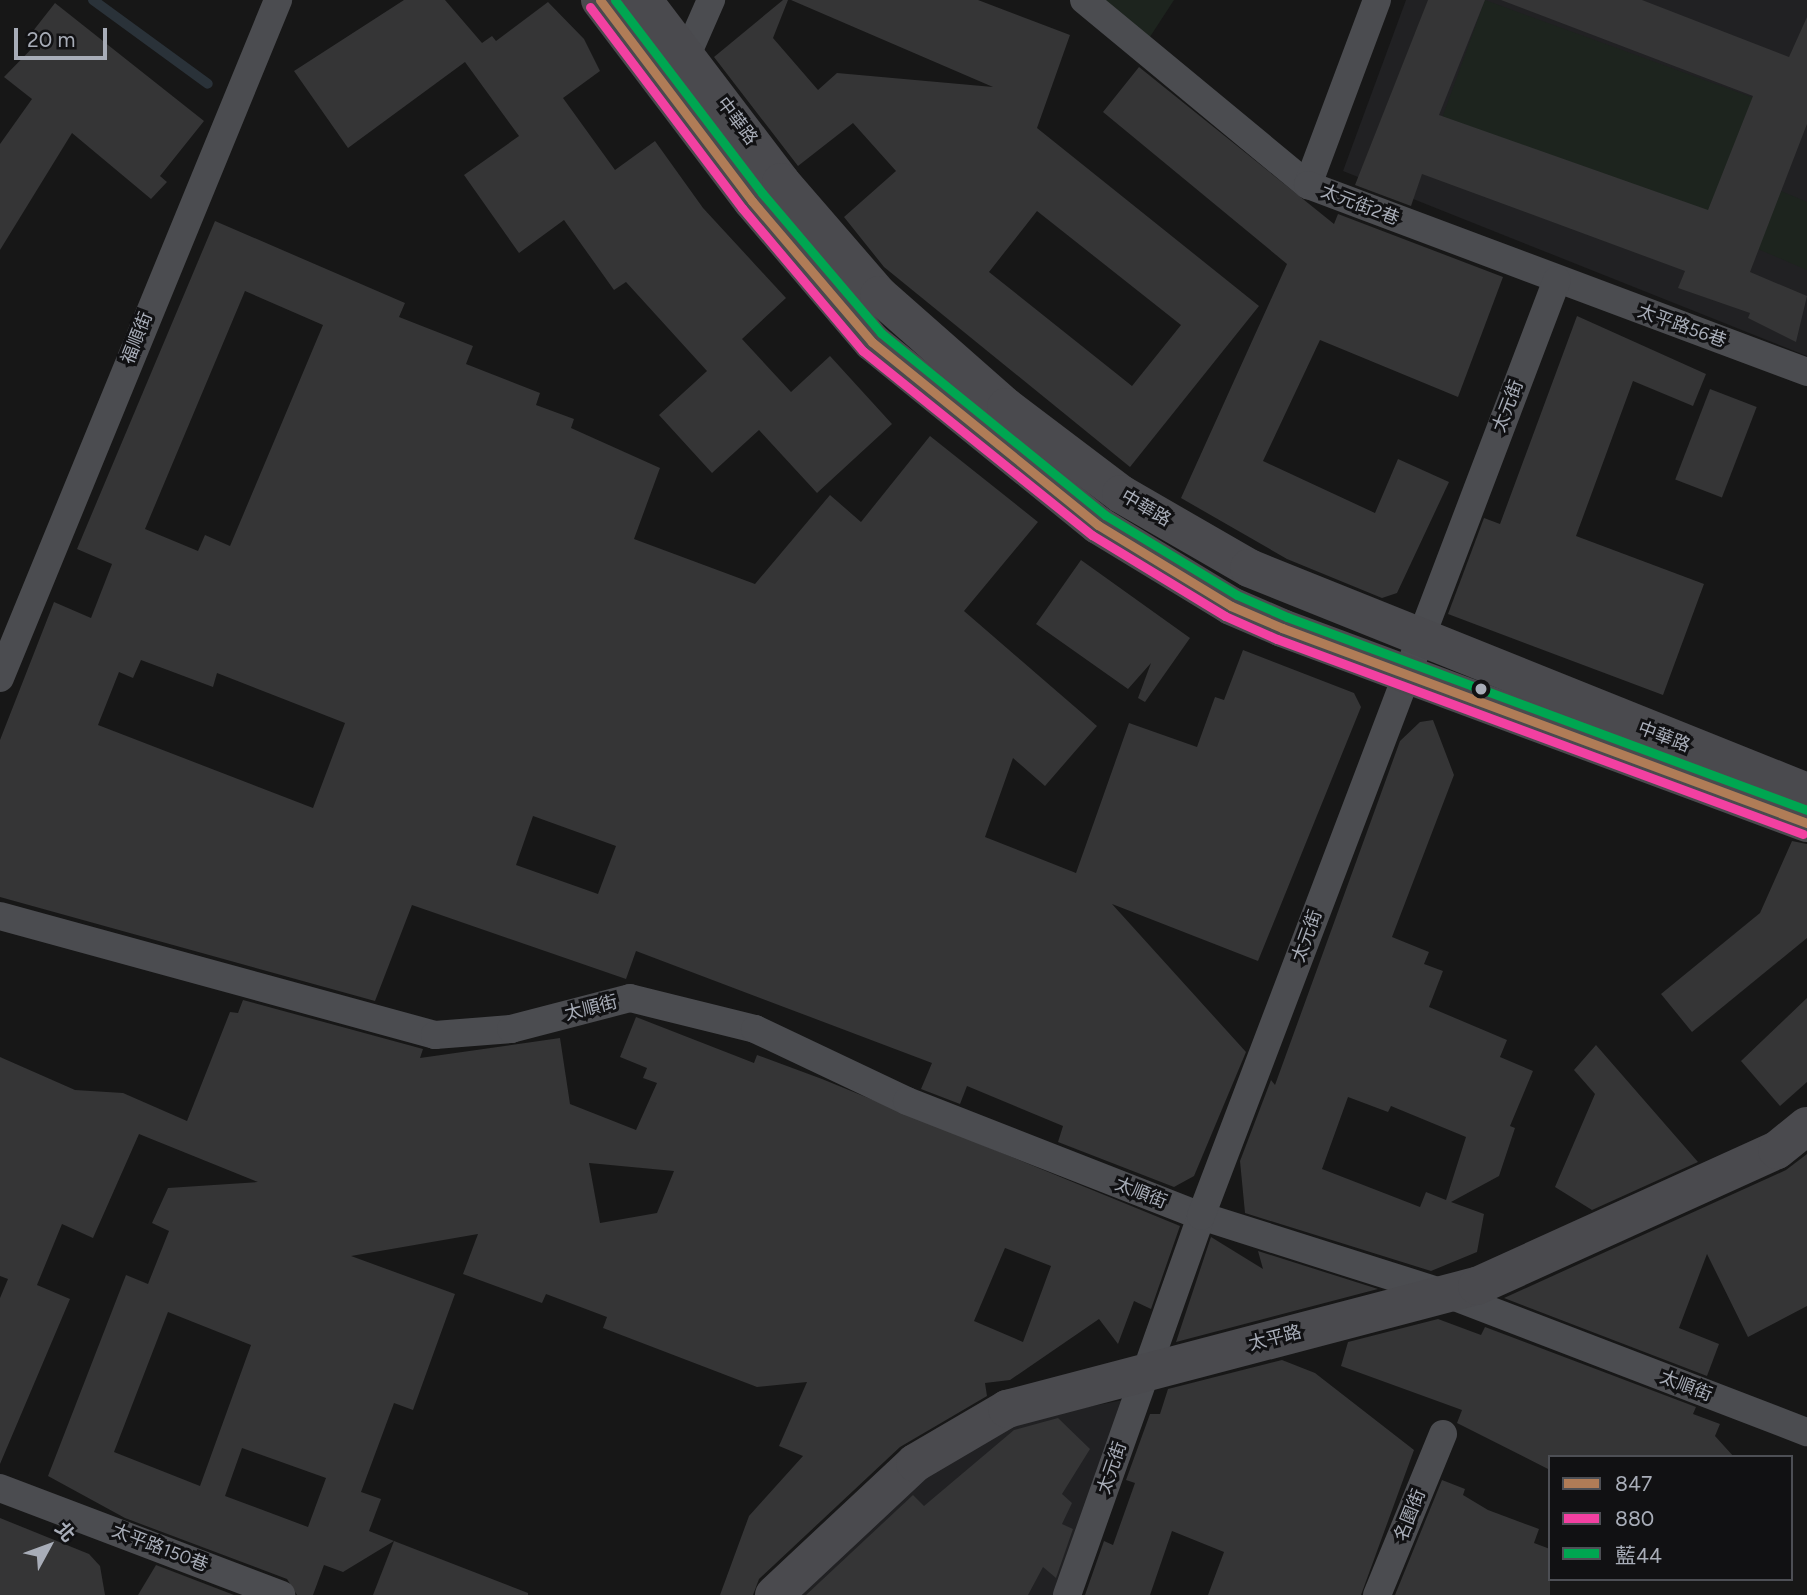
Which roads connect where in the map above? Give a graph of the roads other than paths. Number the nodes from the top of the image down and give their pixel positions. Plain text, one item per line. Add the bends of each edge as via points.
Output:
1 (278, 0) edge
2 (600, 0) edge
3 (643, 0) edge
4 (711, 0) edge
5 (1084, 0) edge
6 (1377, 0) edge
7 (678, 75) junction
8 (1308, 185) junction
9 (1557, 281) junction
10 (1807, 372) edge
11 (1410, 657) junction
12 (0, 678) edge
13 (1807, 792) edge
14 (1807, 823) edge
15 (0, 916) edge
16 (1807, 1126) edge
17 (1200, 1216) junction
18 (1447, 1294) junction
19 (1146, 1371) junction
20 (1807, 1432) edge
21 (1443, 1434) dead end
22 (0, 1488) edge
23 (281, 1595) edge
24 (774, 1595) edge
25 (1067, 1595) edge
26 (1377, 1595) edge

1 - 12 street, 福順街
2 - 7 street, 中華路
3 - 7 street, 中華路
4 - 7 street
5 - 8 street
6 - 8 street, 太元街2巷
7 - 11 street, 中華路 via 752,201 872,342 1098,525 1231,606
8 - 9 street, 太元街2巷
9 - 10 street, 太平路56巷
9 - 11 street, 太元街
11 - 13 street, 中華路
11 - 14 street, 中華路
11 - 17 street, 太元街
15 - 17 street, 太順街 via 435,1035 511,1029 630,998 755,1029 907,1101
16 - 18 street, 太平路 via 1777,1150
17 - 18 street, 太順街
17 - 19 street, 太元街
18 - 19 street, 太平路
18 - 20 street, 太順街
19 - 24 street, 太平路 via 1007,1409 915,1463
19 - 25 street, 太元街
21 - 26 street, 名園街
22 - 23 street, 太平路150巷

